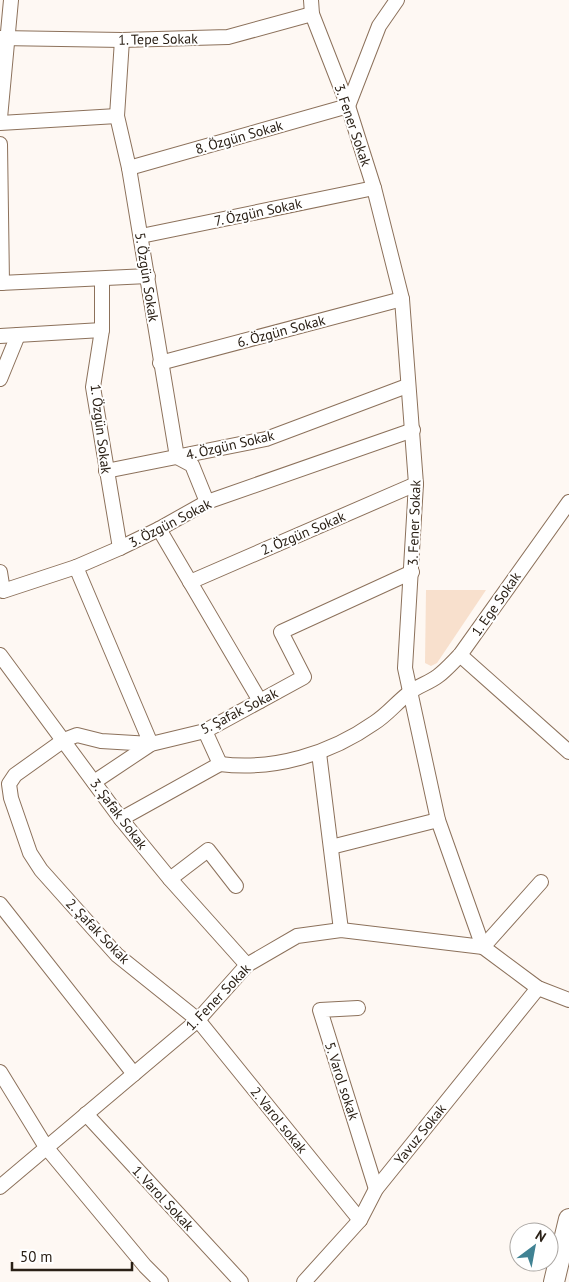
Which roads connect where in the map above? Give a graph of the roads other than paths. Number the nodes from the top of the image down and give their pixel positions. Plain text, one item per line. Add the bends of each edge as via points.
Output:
1 (12, 0) edge
2 (397, 0) edge
3 (312, 7) edge
4 (3, 38) edge
5 (122, 40) junction
6 (348, 106) junction
7 (117, 116) junction
8 (0, 118) edge
9 (0, 123) edge
10 (0, 144) edge
11 (129, 168) junction
12 (374, 188) junction
13 (141, 236) junction
14 (148, 276) junction
15 (102, 279) junction
16 (1, 283) edge
17 (402, 299) junction
18 (102, 330) junction
19 (0, 336) edge
20 (18, 336) junction
21 (160, 363) junction
22 (0, 379) edge
23 (408, 386) junction
24 (413, 430) junction
25 (177, 457) junction
26 (106, 471) junction
27 (416, 484) junction
28 (206, 502) junction
29 (569, 502) edge
30 (159, 529) junction
31 (120, 548) junction
32 (76, 567) junction
33 (0, 572) edge
34 (412, 572) junction
35 (190, 582) junction
36 (0, 655) edge
37 (460, 655) junction
38 (410, 692) junction
39 (260, 701) junction
40 (205, 731) junction
41 (64, 740) junction
42 (152, 744) junction
43 (319, 752) junction
44 (569, 752) edge
45 (220, 764) junction
46 (94, 782) junction
47 (121, 819) junction
48 (438, 820) junction
49 (330, 847) junction
50 (170, 879) junction
51 (542, 882) dead end
52 (236, 886) dead end
53 (0, 904) edge
54 (340, 930) junction
55 (483, 947) junction
56 (247, 965) junction
57 (538, 988) junction
58 (569, 1000) edge
59 (358, 1008) dead end
60 (198, 1020) junction
61 (0, 1072) edge
62 (134, 1074) junction
63 (86, 1114) junction
64 (46, 1147) junction
65 (0, 1187) edge
66 (376, 1189) junction
67 (569, 1219) edge
68 (360, 1220) junction
69 (161, 1282) edge
70 (241, 1282) edge
71 (304, 1282) edge
72 (554, 1282) edge

1 - 4 street
2 - 6 street via 379,26
3 - 5 street, 1. Tepe Sokak via 228,38
3 - 6 street, 3. Fener Sokak
4 - 5 street, 1. Tepe Sokak
4 - 8 street
5 - 7 street, 5. Özgün Sokak
6 - 11 street, 8. Özgün Sokak
6 - 12 street, 3. Fener Sokak
7 - 9 street
7 - 11 street, 5. Özgün Sokak
10 - 16 street
11 - 13 street, 5. Özgün Sokak
12 - 13 street, 7. Özgün Sokak
12 - 17 street, 3. Fener Sokak
13 - 14 street, 5. Özgün Sokak
14 - 15 street
14 - 21 street, 5. Özgün Sokak
15 - 16 street
15 - 18 street, 1. Özgün Sokak
17 - 21 street, 6. Özgün Sokak
17 - 23 street, 3. Fener Sokak
18 - 20 street
18 - 26 street, 1. Özgün Sokak via 93,387
19 - 20 street
20 - 22 street
21 - 25 street, 5. Özgün Sokak
23 - 24 street, 3. Fener Sokak
23 - 25 street, 4. Özgün Sokak via 266,438
24 - 27 street, 3. Fener Sokak
24 - 28 street, 3. Özgün Sokak
25 - 26 street, 4. Özgün Sokak
25 - 28 street via 192,465
26 - 31 street, 1. Özgün Sokak
27 - 34 street, 3. Fener Sokak
27 - 35 street, 2. Özgün Sokak
28 - 30 street, 3. Özgün Sokak
29 - 37 street, 1. Ege Sokak
30 - 31 street, 3. Özgün Sokak
30 - 35 street
31 - 32 street, 3. Özgün Sokak
32 - 33 street, 3. Özgün Sokak via 3,591
32 - 42 street
34 - 38 street, 3. Fener Sokak via 405,668
34 - 39 street, 5. Şafak Sokak via 281,632 304,676
35 - 39 street
36 - 41 street, 3. Şafak Sokak
37 - 38 street, 1. Ege Sokak via 438,676
37 - 44 street
38 - 43 street, 1. Ege Sokak via 358,734
38 - 48 street, 3. Fener Sokak
39 - 40 street, 5. Şafak Sokak
40 - 42 street, 5. Şafak Sokak
40 - 45 street
41 - 42 street via 77,736
41 - 46 street, 3. Şafak Sokak
41 - 60 street, 2. Şafak Sokak via 15,775 9,784 30,853 41,870 117,955
42 - 46 street, 5. Şafak Sokak
43 - 45 street, 1. Ege Sokak via 271,764 246,767
43 - 49 street
45 - 47 street
46 - 47 street, 3. Şafak Sokak
47 - 50 street, 3. Şafak Sokak
48 - 49 street
48 - 55 street, 3. Fener Sokak
49 - 54 street
50 - 52 street via 208,850
50 - 56 street, 3. Şafak Sokak
51 - 55 street
53 - 62 street
54 - 55 street, 1. Fener Sokak
54 - 56 street, 1. Fener Sokak via 296,936
55 - 57 street
56 - 60 street, 1. Fener Sokak
57 - 58 street
57 - 66 street, Yavuz Sokak
59 - 66 street, 5. Varol sokak via 320,1010
60 - 62 street, 1. Fener Sokak
60 - 68 street, 2. Varol sokak
61 - 64 street
62 - 63 street, 1. Fener Sokak
63 - 64 street, 1. Fener Sokak
63 - 70 street, 1. Varol Sokak
64 - 65 street, 1. Fener Sokak
64 - 69 street
66 - 68 street, Yavuz Sokak
67 - 72 street
68 - 71 street, Yavuz Sokak

